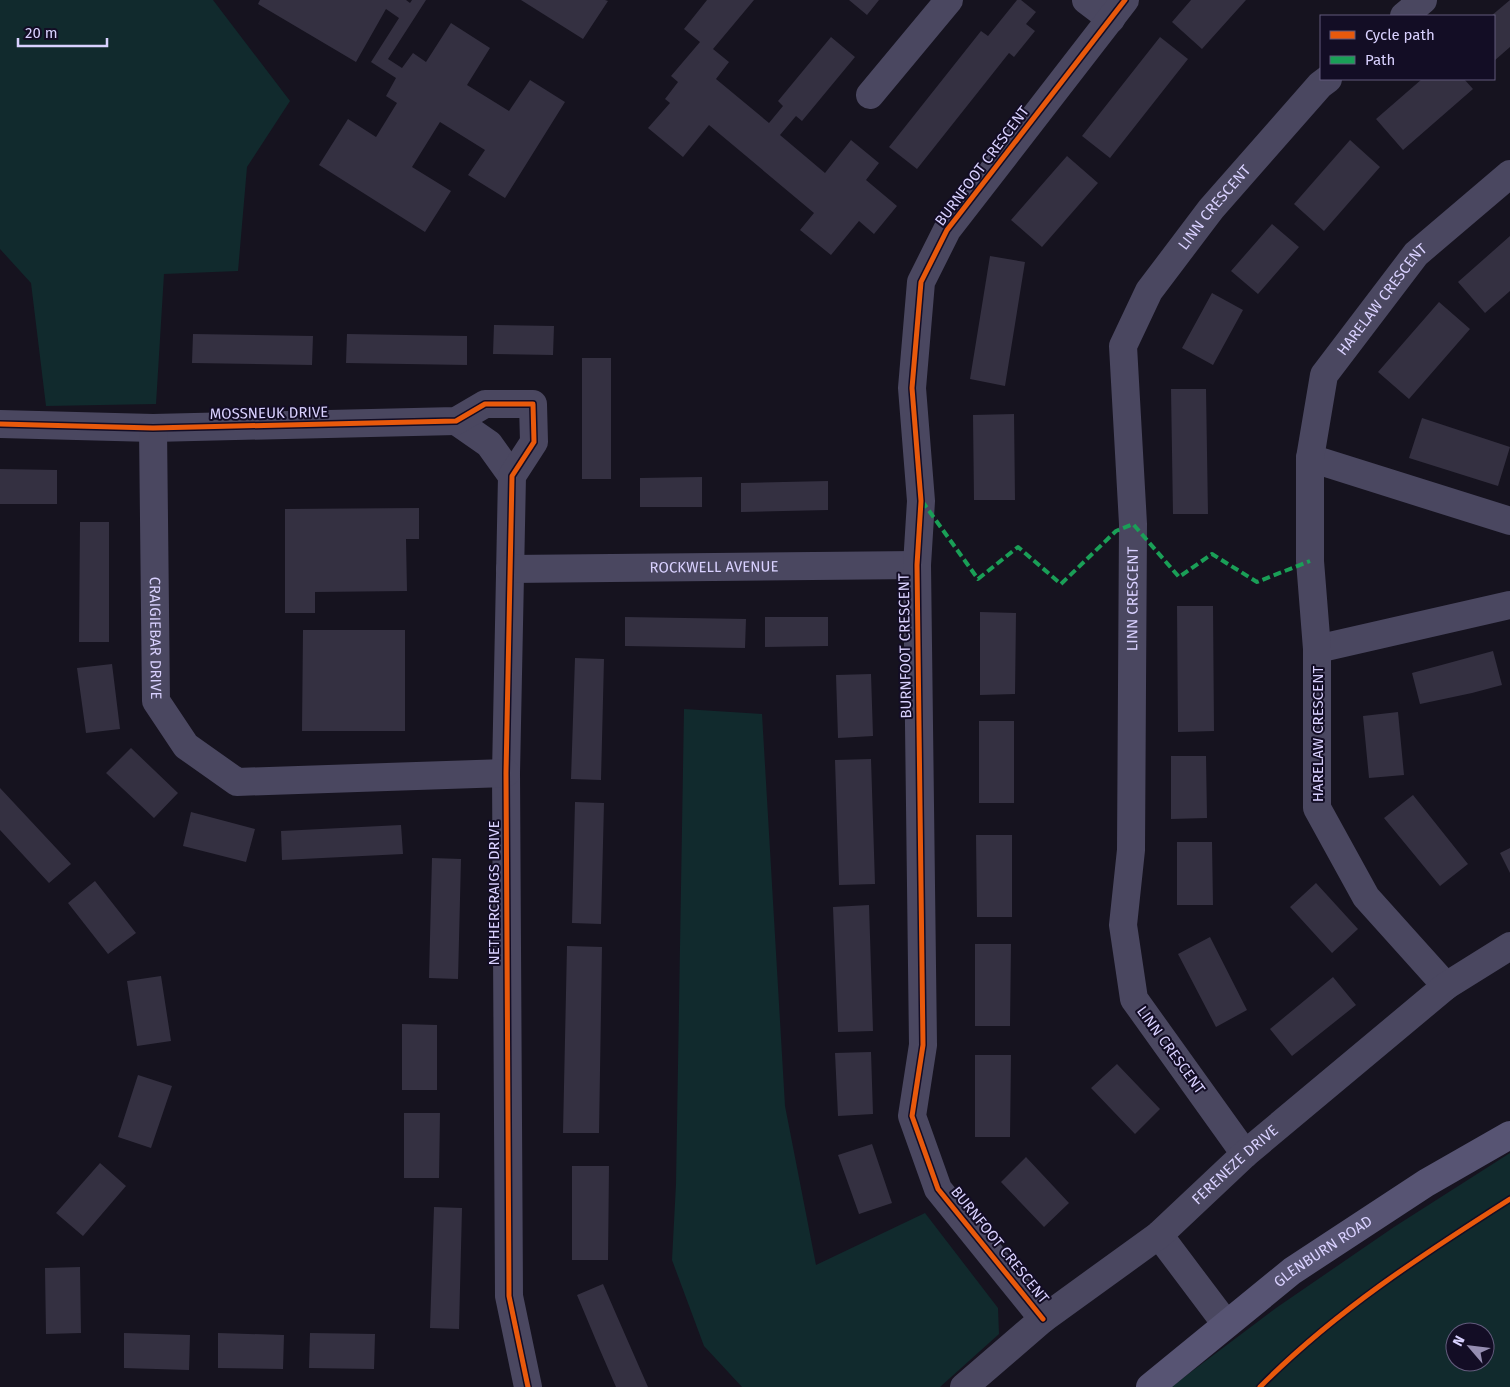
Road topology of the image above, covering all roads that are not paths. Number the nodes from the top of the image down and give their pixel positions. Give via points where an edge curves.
1 (949, 0) edge
2 (1086, 0) edge
3 (1423, 0) edge
4 (1118, 10) edge
5 (1405, 15) edge
6 (1327, 80) edge
7 (870, 95) dead end
8 (1510, 174) edge
9 (456, 421) junction
10 (0, 424) edge
11 (153, 428) junction
12 (1310, 458) junction
13 (512, 476) junction
14 (1510, 522) edge
15 (916, 565) junction
16 (510, 569) junction
17 (1510, 605) edge
18 (1317, 649) junction
19 (506, 773) junction
20 (1510, 946) edge
21 (1446, 986) junction
22 (1510, 1135) edge
23 (1245, 1154) junction
24 (1158, 1235) junction
25 (1043, 1319) junction
26 (1226, 1324) junction
27 (528, 1387) edge
28 (964, 1387) edge
29 (1150, 1387) edge

1 - 7 street
2 - 4 street
3 - 5 street
4 - 15 street, BURNFOOT CRESCENT via 947,230 921,282 912,388 921,501
6 - 23 street, LINN CRESCENT via 1200,224 1149,291 1123,346 1133,524 1130,850 1124,934 1134,999
8 - 12 street, HARELAW CRESCENT via 1416,254 1324,375
9 - 11 street, MOSSNEUK DRIVE
9 - 13 street via 489,444
9 - 13 street, MOSSNEUK DRIVE via 485,404 533,404 534,442
10 - 11 street, MOSSNEUK DRIVE
11 - 19 street, CRAIGIEBAR DRIVE via 156,701 186,746 237,782
12 - 14 street
12 - 18 street, HARELAW CRESCENT via 1310,561
13 - 16 street, NETHERCRAIGS DRIVE
15 - 16 street, ROCKWELL AVENUE
15 - 25 street, BURNFOOT CRESCENT via 922,1045 912,1116 938,1189
16 - 19 street, NETHERCRAIGS DRIVE
17 - 18 street, HARELAW CRESCENT
18 - 21 street, HARELAW CRESCENT via 1317,808 1366,897
19 - 27 street, NETHERCRAIGS DRIVE via 509,1296
20 - 21 street, FERENEZE DRIVE
21 - 23 street, FERENEZE DRIVE
22 - 26 street, GLENBURN ROAD via 1426,1183 1292,1271
23 - 24 street, FERENEZE DRIVE
24 - 25 street, FERENEZE DRIVE
24 - 26 street
25 - 28 street, FERENEZE DRIVE
26 - 29 street, GLENBURN ROAD

